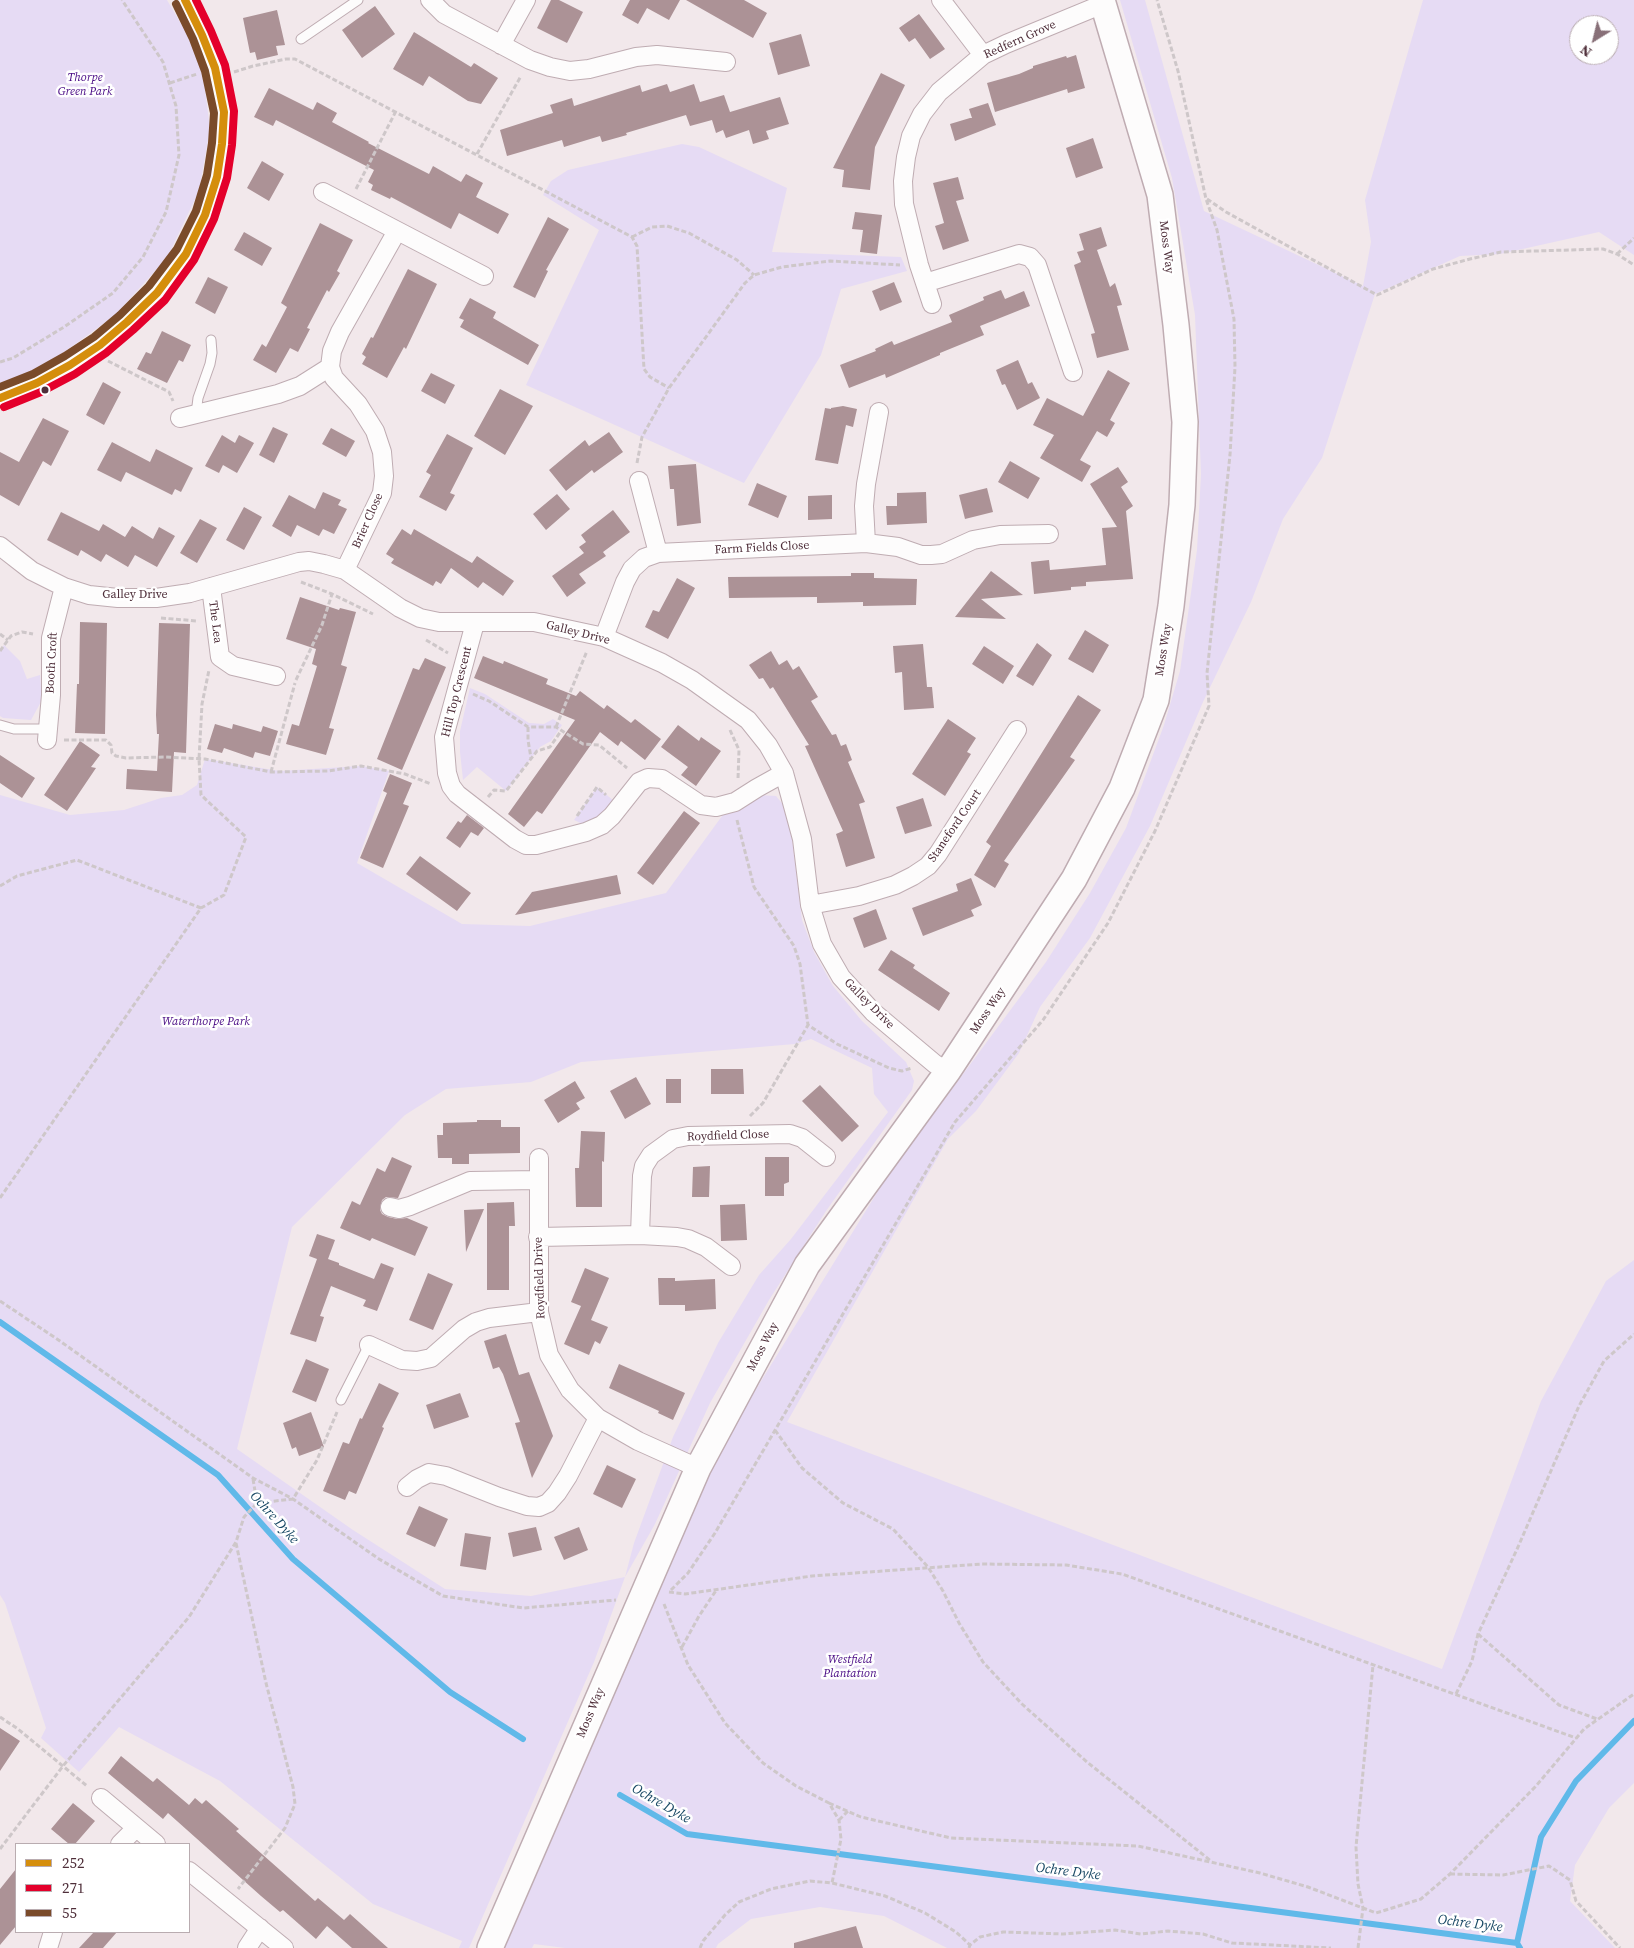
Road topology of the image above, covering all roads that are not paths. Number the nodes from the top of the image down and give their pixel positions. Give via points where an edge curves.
1 (185, 0) edge
2 (358, 0) edge
3 (430, 0) edge
4 (526, 0) edge
5 (941, 0) edge
6 (1102, 2) edge
7 (301, 39) dead end
8 (501, 45) junction
9 (983, 56) junction
10 (726, 62) dead end
11 (323, 192) dead end
12 (397, 231) junction
13 (484, 276) dead end
14 (925, 283) junction
15 (932, 304) dead end
16 (211, 340) dead end
17 (330, 367) junction
18 (1073, 372) dead end
19 (0, 398) edge
20 (879, 412) dead end
21 (199, 413) junction
22 (180, 418) road end
23 (639, 481) road end
24 (1049, 534) dead end
25 (866, 543) junction
26 (0, 546) edge
27 (658, 553) junction
28 (346, 570) junction
29 (64, 587) junction
30 (211, 587) junction
31 (475, 623) junction
32 (599, 636) junction
33 (276, 676) dead end
34 (0, 725) edge
35 (1017, 730) dead end
36 (48, 734) joint
37 (784, 773) junction
38 (810, 905) junction
39 (941, 1067) junction
40 (826, 1157) dead end
41 (539, 1158) dead end
42 (539, 1180) junction
43 (390, 1207) dead end
44 (640, 1235) junction
45 (538, 1238) junction
46 (732, 1266) dead end
47 (539, 1312) junction
48 (369, 1345) joint
49 (341, 1400) road end
50 (598, 1418) junction
51 (698, 1468) junction
52 (408, 1488) dead end
53 (101, 1798) road end
54 (136, 1828) junction
55 (121, 1843) edge
56 (155, 1843) edge
57 (190, 1872) edge
58 (260, 1928) junction
59 (53, 1933) edge
60 (48, 1948) edge
61 (247, 1948) edge
62 (284, 1948) edge
63 (490, 1948) edge

1 - 19 street via 216,73 224,112 217,177 205,215 186,254 157,293 127,322 89,352 37,383
2 - 7 lane
3 - 8 street via 444,14
4 - 8 street
5 - 9 street
6 - 9 street, Redfern Grove
6 - 39 street, Moss Way via 1160,195 1176,326 1185,422 1182,505 1171,606 1156,700 1122,788 1074,879
8 - 10 street via 530,60 570,71 657,55
9 - 14 street, Redfern Grove via 939,92 922,114 906,157 904,204
11 - 12 street
12 - 13 street
12 - 17 street via 340,332
14 - 15 street, Redfern Grove
14 - 18 street via 1018,254 1030,257 1037,265
16 - 21 lane via 210,364 198,398
17 - 21 street via 300,386 278,394
17 - 28 street, Brier Close via 334,378 358,404 375,432 382,452 384,476 382,493
20 - 25 street via 866,484
21 - 22 street
23 - 27 street
24 - 25 street, Farm Fields Close via 1000,535 973,540 942,554 931,555
25 - 27 street, Farm Fields Close
26 - 29 street, Galley Drive via 32,570
27 - 32 street, Farm Fields Close via 644,558 632,569
28 - 30 street, Galley Drive via 309,561 300,562
28 - 31 street, Galley Drive via 420,618
29 - 30 street, Galley Drive via 89,595 146,598
29 - 36 street, Booth Croft via 51,638
30 - 33 street, The Lea via 220,658 233,666
31 - 32 street, Galley Drive via 534,622
31 - 37 street, Hill Top Crescent via 444,737 447,773 457,794 526,845 560,839 602,825 639,782 648,778 662,779 701,805 716,807 735,802
32 - 37 street, Galley Drive via 662,663 721,700 748,720 768,744
34 - 36 lane
35 - 38 street, Staneford Court via 928,866 895,885
37 - 38 street, Galley Drive via 802,840
38 - 39 street, Galley Drive via 822,944 842,977 874,1012
39 - 51 street, Moss Way via 807,1266
40 - 44 street, Roydfield Close via 802,1138 790,1134 673,1139 651,1155 644,1166
41 - 42 street, Roydfield Drive
42 - 43 street via 470,1181 410,1206
42 - 45 street, Roydfield Drive
44 - 45 street
44 - 46 street via 688,1239 706,1247
45 - 47 street, Roydfield Drive
47 - 48 street via 476,1322 431,1358 417,1361 402,1360
47 - 50 street, Roydfield Drive via 549,1355 570,1390
48 - 49 lane
50 - 51 street, Roydfield Drive via 638,1441
50 - 52 street via 557,1493 539,1507 527,1506 446,1476 429,1473
51 - 63 street, Moss Way
53 - 54 street
54 - 55 street
54 - 56 street
57 - 58 street
58 - 61 street
58 - 62 street
59 - 60 street

